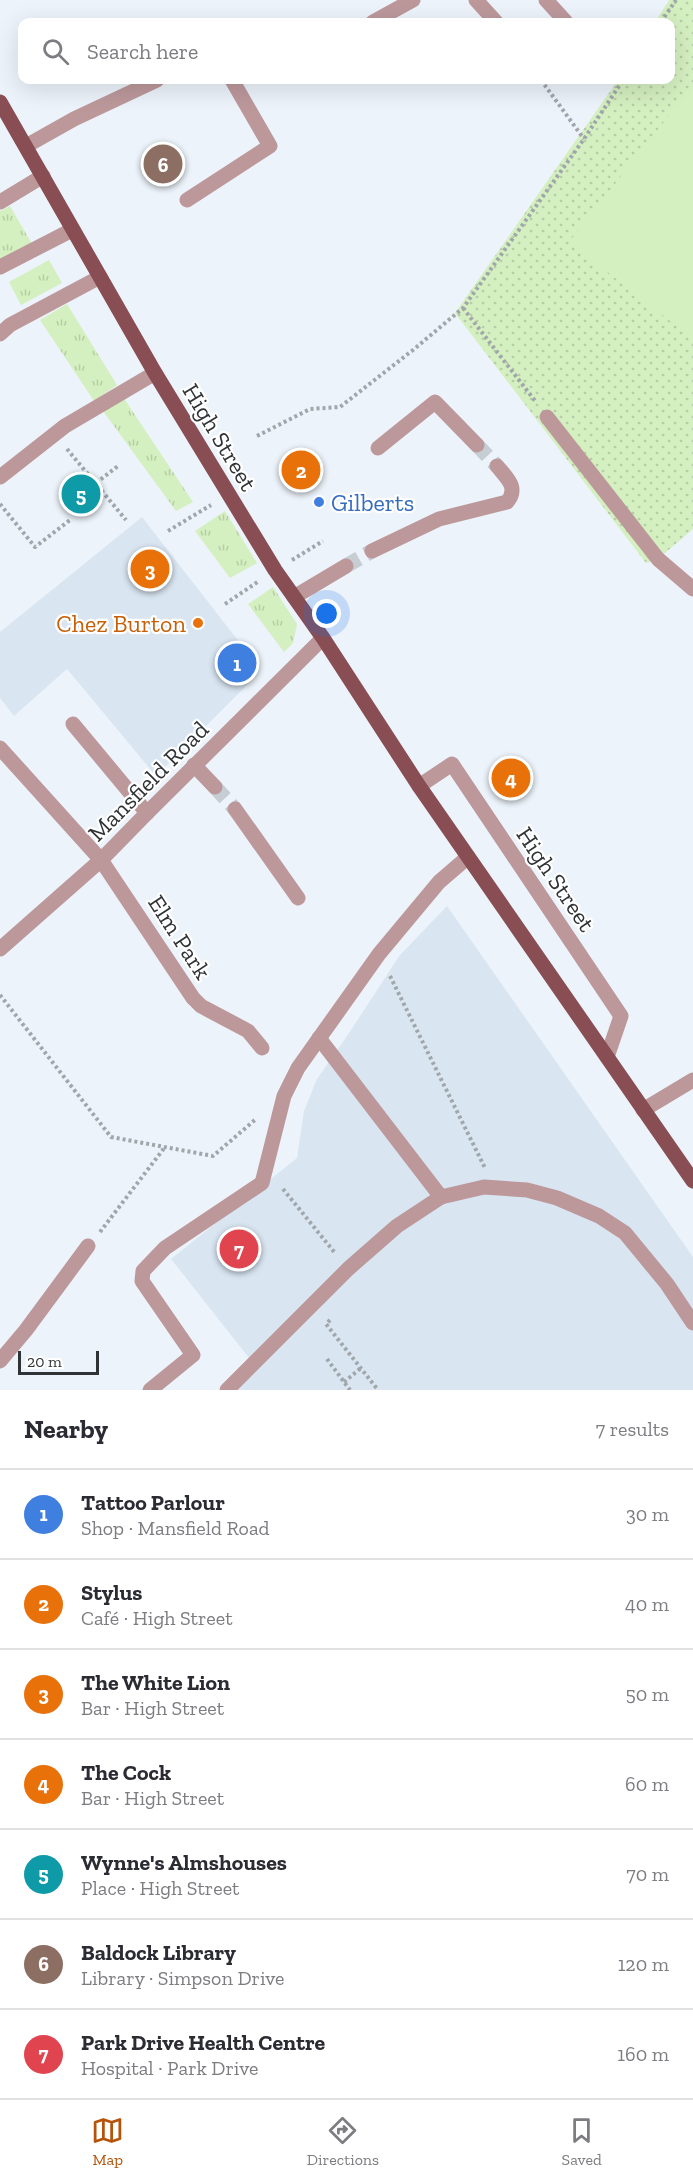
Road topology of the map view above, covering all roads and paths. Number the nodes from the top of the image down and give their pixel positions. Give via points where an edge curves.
1 (413, 0) edge
2 (476, 0) edge
3 (546, 0) edge
4 (676, 0) edge
5 (380, 18) edge
6 (492, 18) edge
7 (558, 18) edge
8 (664, 18) edge
9 (148, 84) edge
10 (234, 84) edge
11 (544, 84) edge
12 (620, 84) edge
13 (0, 102) edge
14 (584, 139) junction
15 (27, 146) junction
16 (43, 176) junction
17 (187, 200) dead end
18 (0, 202) edge
19 (72, 230) junction
20 (0, 267) edge
21 (100, 277) junction
22 (463, 308) junction
23 (0, 334) edge
24 (155, 373) junction
25 (547, 417) joint
26 (257, 436) dead end
27 (477, 445) tunnel mouth
28 (65, 446) dead end
29 (378, 448) dead end
30 (118, 466) dead end
31 (497, 466) tunnel mouth
32 (0, 477) edge
33 (96, 483) junction
34 (228, 494) junction
35 (0, 504) edge
36 (70, 520) dead end
37 (126, 520) dead end
38 (168, 531) dead end
39 (323, 541) dead end
40 (372, 551) tunnel mouth
41 (289, 562) dead end
42 (346, 566) tunnel mouth
43 (263, 578) dead end
44 (693, 589) edge
45 (294, 597) junction
46 (225, 604) dead end
47 (323, 638) junction
48 (73, 724) dead end
49 (0, 748) edge
50 (194, 765) junction
51 (419, 786) junction
52 (215, 787) tunnel mouth
53 (235, 808) tunnel mouth
54 (147, 813) junction
55 (468, 857) junction
56 (101, 860) junction
57 (298, 898) dead end
58 (2, 942) edge
59 (0, 994) edge
60 (319, 1038) junction
61 (262, 1048) dead end
62 (607, 1057) junction
63 (693, 1080) edge
64 (643, 1110) junction
65 (258, 1118) dead end
66 (165, 1147) junction
67 (693, 1181) edge
68 (441, 1197) junction
69 (88, 1246) joint
70 (333, 1316) dead end
71 (693, 1323) edge
72 (327, 1359) dead end
73 (0, 1362) edge
74 (361, 1368) junction
75 (344, 1382) junction
76 (150, 1390) edge
77 (227, 1390) edge
78 (350, 1390) edge
79 (378, 1390) edge

1 - 5 street
2 - 6 street
3 - 7 street
4 - 8 path
9 - 15 street
10 - 17 street via 270,146
11 - 14 path
12 - 14 path
13 - 15 main road, High Street
14 - 22 path
15 - 16 main road, High Street
16 - 18 street
16 - 19 main road, High Street
19 - 20 street
19 - 21 main road, High Street
21 - 23 street
21 - 24 main road, High Street
22 - 25 path
22 - 26 path via 340,407 310,409
24 - 32 street via 65,426
24 - 34 main road, High Street
25 - 44 street via 658,558
27 - 29 street via 435,402
28 - 33 path
30 - 33 path
31 - 40 street via 512,484 512,496 507,502 439,519
33 - 37 path
34 - 38 path
34 - 45 main road, High Street
35 - 36 path via 35,547
39 - 41 path
42 - 45 street
43 - 46 path
45 - 47 main road, High Street
47 - 50 street, Mansfield Road
47 - 51 main road, High Street
48 - 54 street
49 - 56 street, Elm Park
50 - 52 street
50 - 54 street, Mansfield Road
51 - 55 main road, High Street
51 - 62 street, High Street via 452,764 621,1016
53 - 57 street
54 - 56 street, Mansfield Road
55 - 60 street via 439,882 379,954
55 - 62 main road, High Street
56 - 58 street, Mansfield Road
56 - 61 street, Elm Park via 193,998 248,1031
59 - 66 path via 111,1137
60 - 68 street
60 - 76 street via 285,1095 262,1183 165,1248 143,1271 142,1281 193,1355
62 - 64 main road, High Street
63 - 64 street
64 - 67 main road, High Street
65 - 66 path via 213,1156
66 - 69 path
68 - 71 street via 484,1187 527,1190 599,1216 625,1233
68 - 77 street via 397,1226 348,1269
69 - 73 street
70 - 74 path via 326,1324
72 - 75 path
74 - 75 path
74 - 79 path
75 - 78 path

